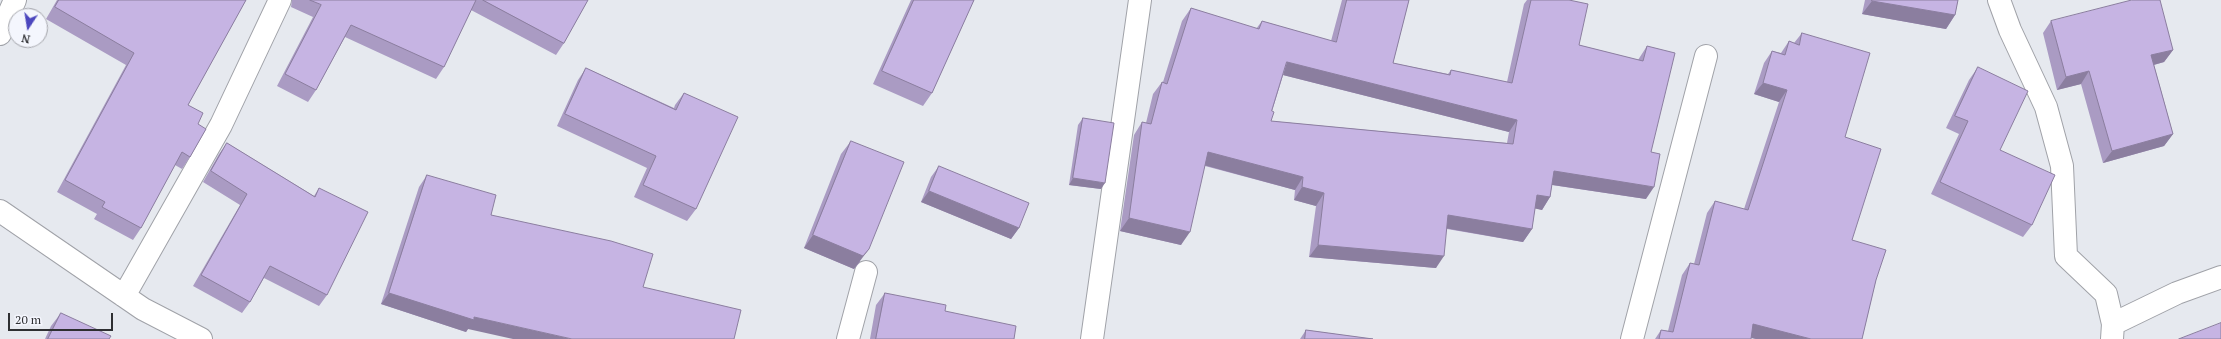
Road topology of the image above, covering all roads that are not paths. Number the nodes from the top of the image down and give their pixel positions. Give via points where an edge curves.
1 (15, 0) edge
2 (280, 0) edge
3 (1140, 0) edge
4 (1999, 0) edge
5 (0, 34) edge
6 (1706, 56) dead end
7 (0, 211) edge
8 (866, 272) dead end
9 (2221, 277) edge
10 (124, 296) junction
11 (2112, 331) edge
12 (201, 339) edge
13 (848, 339) edge
14 (1092, 339) edge
15 (1632, 339) edge

1 - 5 street
2 - 10 street via 222,125
3 - 14 street
4 - 11 street via 2046,107 2060,159 2066,256 2106,294
6 - 15 street
7 - 10 street
8 - 13 street
9 - 11 street via 2177,293
10 - 12 street via 143,309

